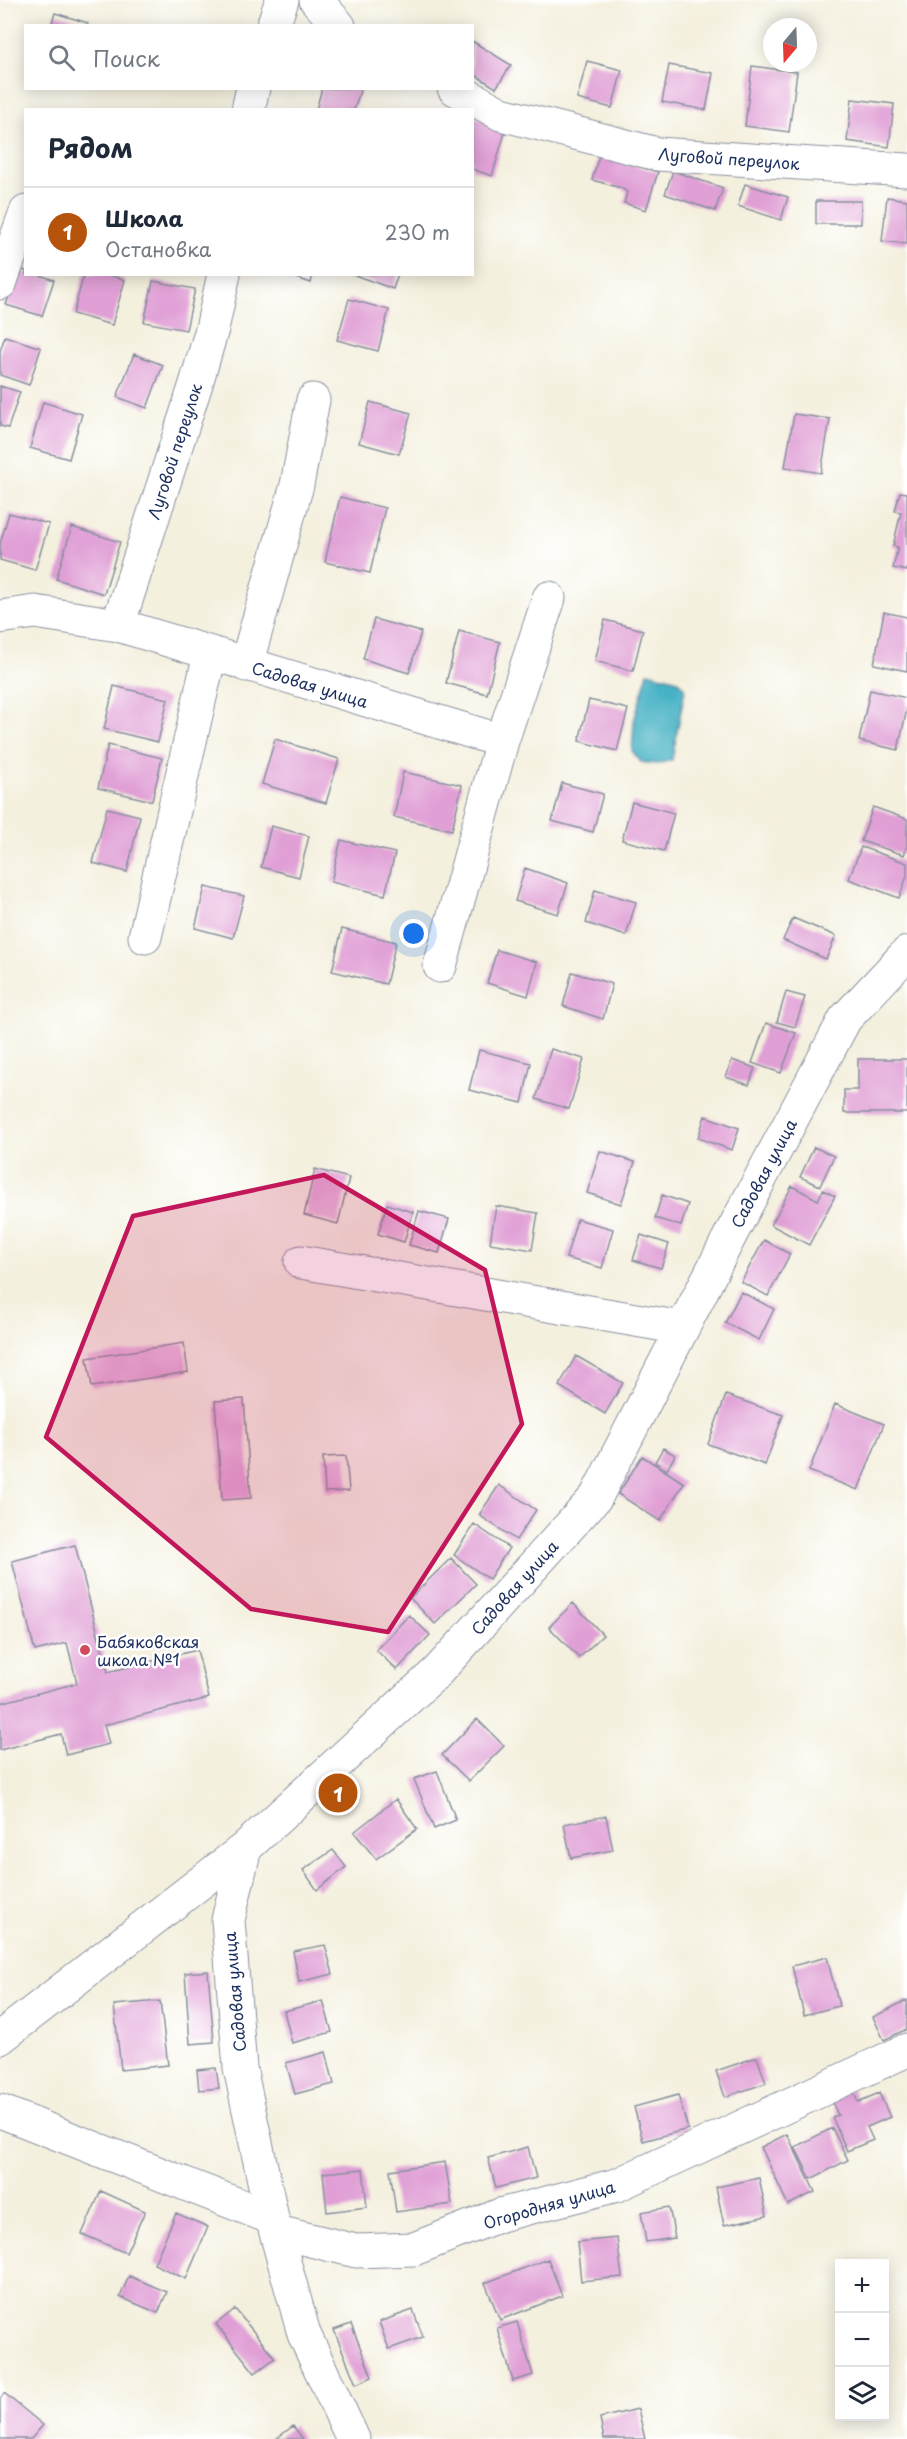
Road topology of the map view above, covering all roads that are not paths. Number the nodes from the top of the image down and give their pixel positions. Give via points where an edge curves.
1 (282, 0) edge
2 (316, 0) edge
3 (274, 24) edge
4 (337, 24) edge
5 (253, 90) edge
6 (458, 90) edge
7 (248, 108) edge
8 (907, 170) edge
9 (24, 217) edge
10 (224, 276) edge
11 (0, 283) edge
12 (313, 400) dead end
13 (549, 598) dead end
14 (0, 617) edge
15 (118, 625) junction
16 (210, 654) junction
17 (246, 665) junction
18 (502, 741) junction
19 (145, 937) dead end
20 (907, 953) edge
21 (440, 966) dead end
22 (301, 1262) dead end
23 (682, 1328) junction
24 (245, 1848) junction
25 (0, 2038) edge
26 (907, 2050) edge
27 (0, 2111) edge
28 (274, 2225) junction
29 (353, 2439) edge

1 - 3 street
2 - 4 street
5 - 7 street
6 - 8 street, Луговой переулок via 501,114 657,154
9 - 11 street
10 - 15 street, Луговой переулок via 196,384
12 - 17 street via 297,485
13 - 18 street
14 - 15 street, Садовая улица via 35,612
15 - 16 street, Садовая улица
16 - 17 street, Садовая улица
16 - 19 street
17 - 18 street, Садовая улица
18 - 21 street
20 - 23 street, Садовая улица via 845,1019
22 - 23 street
23 - 24 street, Садовая улица via 596,1497 437,1672
24 - 25 street
24 - 28 street, Садовая улица via 228,1920 240,2068
26 - 28 street, Огородняя улица via 617,2185 500,2215 414,2249 356,2251
27 - 28 street, Огородняя улица
28 - 29 street via 304,2334

